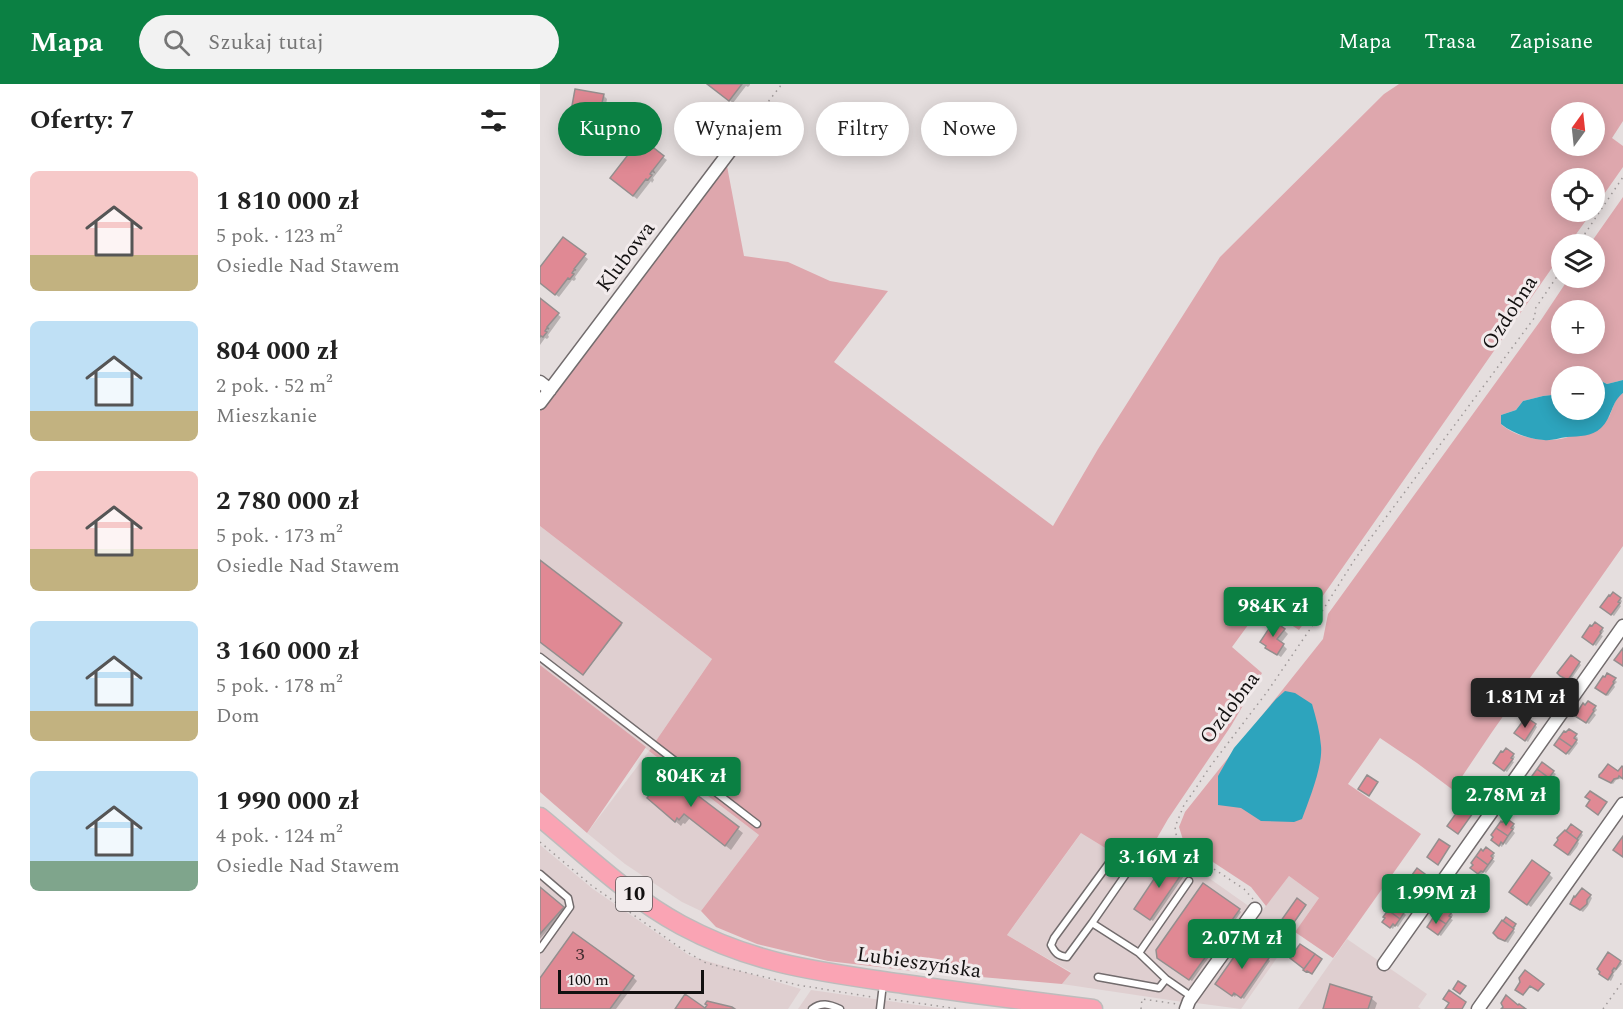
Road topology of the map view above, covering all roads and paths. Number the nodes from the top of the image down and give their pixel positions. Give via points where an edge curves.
1 (782, 84) edge
2 (768, 102) edge
3 (726, 156) edge
4 (1623, 177) edge
5 (1585, 234) edge
6 (1551, 286) edge
7 (545, 386) edge
8 (540, 403) edge
9 (1623, 626) edge
10 (540, 657) edge
11 (1623, 804) edge
12 (540, 817) edge
13 (757, 824) dead end
14 (540, 874) edge
15 (1189, 880) dead end
16 (1255, 909) joint
17 (1092, 923) junction
18 (540, 949) edge
19 (1139, 953) junction
20 (1384, 964) dead end
21 (1098, 977) dead end
22 (1166, 979) junction
23 (884, 981) junction
24 (1623, 981) edge
25 (1188, 1004) edge
26 (812, 1009) edge
27 (840, 1009) edge
28 (880, 1009) edge
29 (1093, 1009) edge
30 (1141, 1009) edge
31 (1478, 1009) edge
32 (1603, 1009) edge

1 - 2 path
3 - 7 street, Klubowa
4 - 5 path
6 - 16 path, Ozdobna via 1535,309 1535,317 1355,559 1178,818 1175,831 1184,849 1244,889 1253,899
7 - 8 street, Klubowa
9 - 20 street
10 - 13 lane
11 - 31 street
12 - 23 main road, Lubieszyńska / 10 via 629,890 692,931 776,963
14 - 18 lane via 568,898 570,907
15 - 19 lane
16 - 25 street
17 - 17 lane via 1067,957 1054,951 1054,938 1114,860 1126,868 1126,874
17 - 19 lane
19 - 22 lane
21 - 22 lane via 1159,988
22 - 25 lane
23 - 28 lane
23 - 29 main road, Lubieszyńska / 10 via 978,998
24 - 32 path
25 - 30 path via 1142,999
26 - 27 lane via 827,1004

